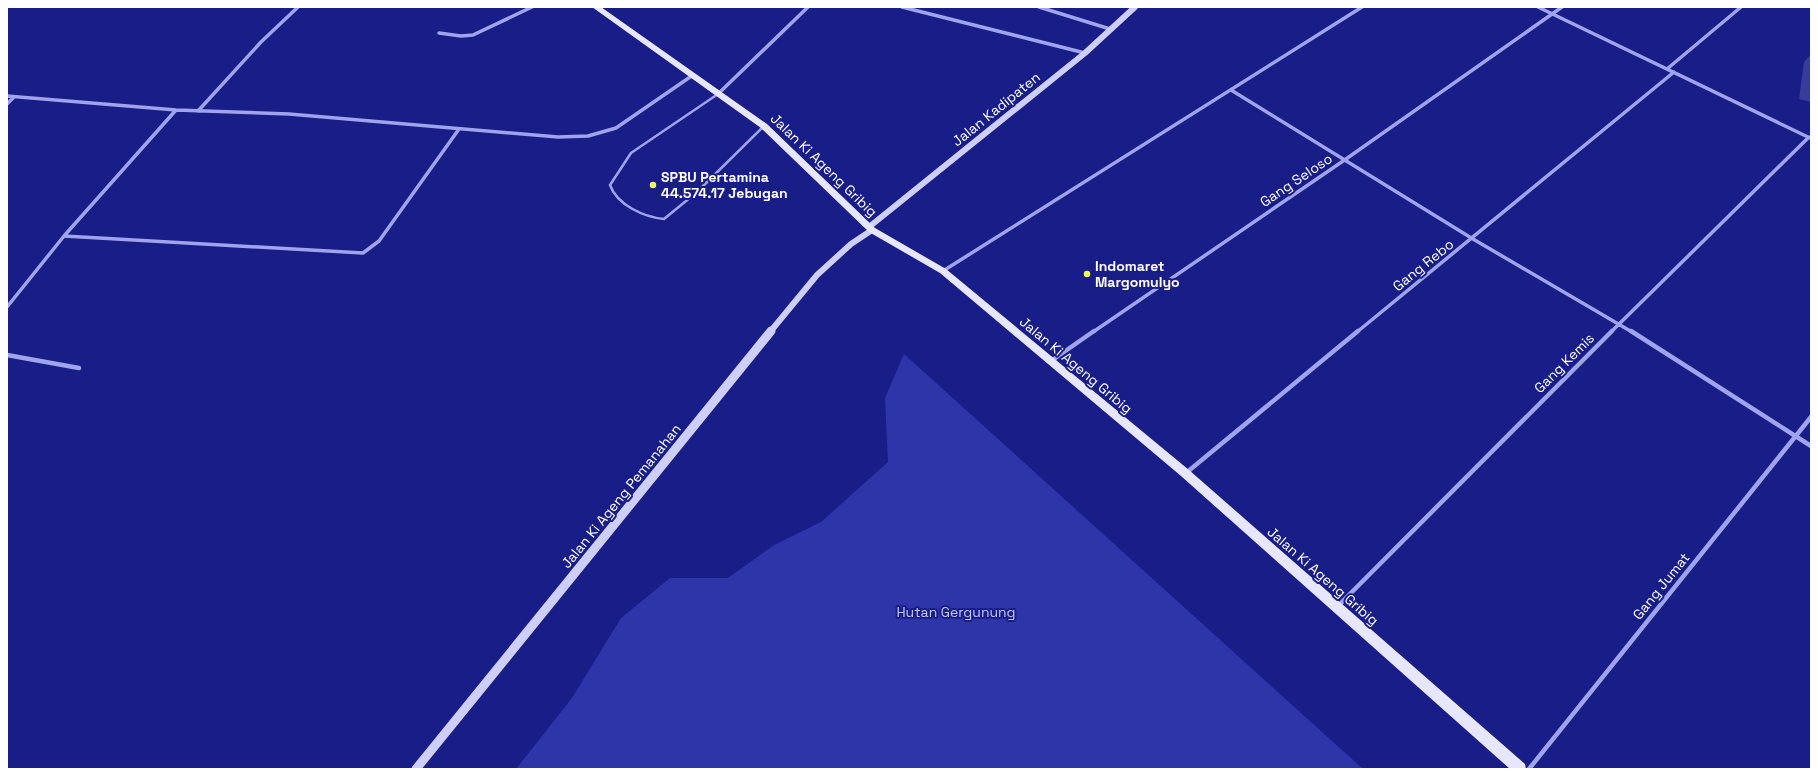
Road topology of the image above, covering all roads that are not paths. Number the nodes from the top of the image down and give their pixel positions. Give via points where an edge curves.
1 (298, 7) edge
2 (532, 7) edge
3 (596, 7) edge
4 (808, 7) edge
5 (902, 7) edge
6 (1039, 7) edge
7 (1135, 7) edge
8 (1362, 7) edge
9 (1538, 7) edge
10 (1562, 7) edge
11 (1742, 7) edge
12 (1552, 14) junction
13 (1110, 29) junction
14 (439, 33) dead end
15 (1085, 53) junction
16 (1667, 69) junction
17 (1674, 72) junction
18 (693, 75) junction
19 (1231, 90) junction
20 (719, 93) junction
21 (7, 96) edge
22 (14, 97) junction
23 (7, 104) edge
24 (176, 110) junction
25 (198, 111) junction
26 (764, 126) junction
27 (459, 129) junction
28 (1810, 138) edge
29 (1346, 159) junction
30 (869, 227) junction
31 (64, 236) junction
32 (1473, 239) junction
33 (943, 271) junction
34 (7, 307) edge
35 (1619, 324) junction
36 (7, 355) edge
37 (1050, 361) junction
38 (79, 368) dead end
39 (1811, 417) edge
40 (1796, 436) junction
41 (1811, 446) edge
42 (1185, 473) junction
43 (1337, 607) junction
44 (416, 769) edge
45 (1520, 769) edge
46 (1529, 769) edge

1 - 25 street via 261,42
2 - 14 street via 473,35
3 - 18 main road, Jalan Ki Ageng Gribig
4 - 20 street
5 - 15 street
6 - 13 street
7 - 13 street, Jalan Kadipaten
8 - 19 street
9 - 12 street
10 - 12 street, Gang Seloso
11 - 16 street
12 - 16 street
12 - 29 street, Gang Seloso
13 - 15 street, Jalan Kadipaten
15 - 30 street, Jalan Kadipaten
16 - 17 street
17 - 28 street
17 - 32 street, Gang Rebo
18 - 20 main road, Jalan Ki Ageng Gribig
18 - 27 street via 616,128 603,133 558,137
19 - 29 street
19 - 33 street
20 - 26 main road, Jalan Ki Ageng Gribig
20 - 26 lane via 631,153 610,185 610,190 618,199 653,218 664,219 697,192
21 - 22 street
22 - 23 street
22 - 24 street
24 - 25 street
24 - 31 street
25 - 27 street via 289,114
26 - 30 main road, Jalan Ki Ageng Gribig
27 - 31 street via 379,241 363,253
28 - 35 street, Gang Kemis
29 - 32 street
29 - 37 street, Gang Seloso
30 - 33 main road, Jalan Ki Ageng Gribig
30 - 44 street, Jalan Ki Ageng Pemanahan via 817,275
31 - 34 street
32 - 35 street
32 - 42 street, Gang Rebo
33 - 37 main road, Jalan Ki Ageng Gribig
35 - 40 street
35 - 43 street, Gang Kemis
36 - 38 street
37 - 42 main road, Jalan Ki Ageng Gribig
39 - 40 street, Gang Jumat
40 - 41 street
40 - 46 street, Gang Jumat
42 - 43 main road, Jalan Ki Ageng Gribig
43 - 45 main road, Jalan Ki Ageng Gribig

